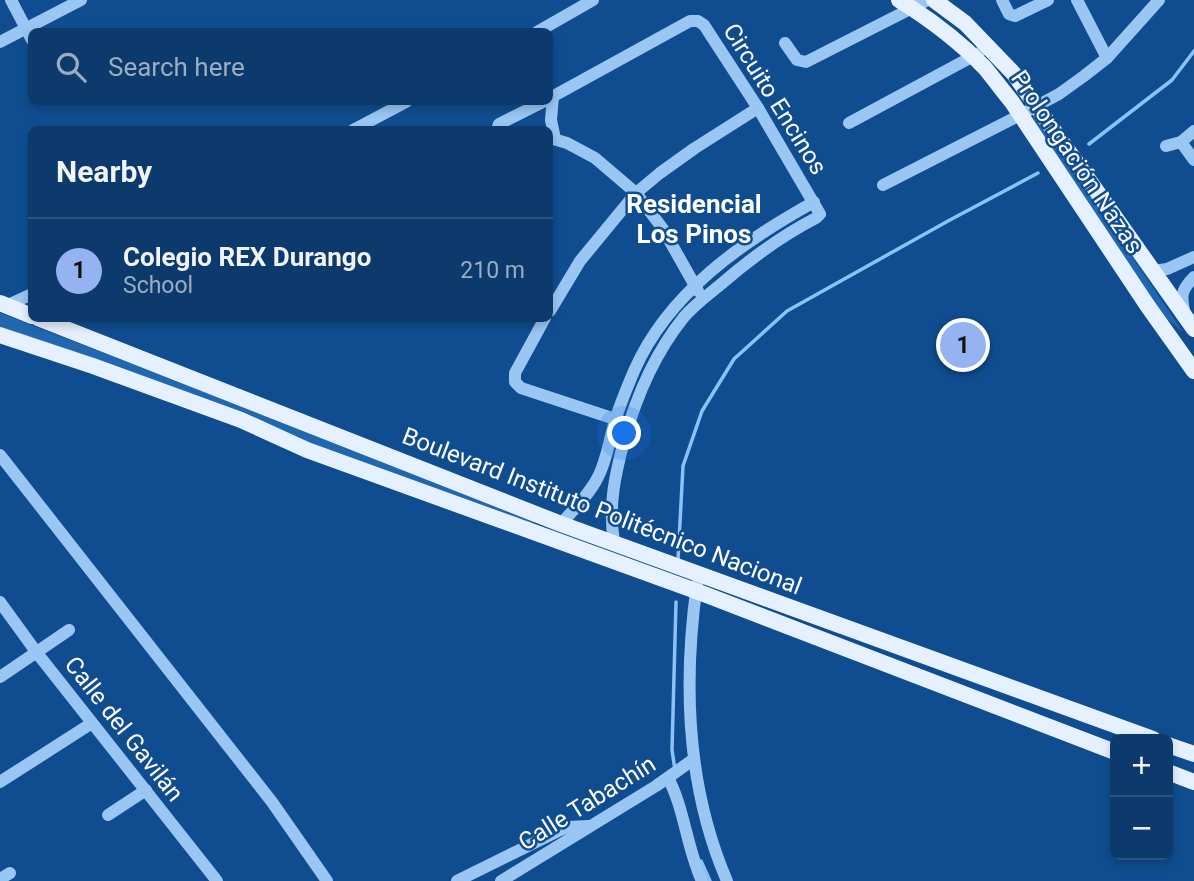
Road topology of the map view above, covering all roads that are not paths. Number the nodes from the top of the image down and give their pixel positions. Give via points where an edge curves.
1 (11, 0) edge
2 (81, 0) edge
3 (593, 0) edge
4 (931, 0) edge
5 (1002, 0) edge
6 (1048, 0) edge
7 (1077, 0) edge
8 (1157, 1) edge
9 (905, 4) edge
10 (37, 28) edge
11 (544, 28) edge
12 (28, 34) edge
13 (0, 42) edge
14 (785, 43) dead end
15 (990, 47) junction
16 (973, 56) junction
17 (1107, 58) junction
18 (553, 96) edge
19 (400, 105) edge
20 (536, 105) edge
21 (549, 105) edge
22 (1037, 106) junction
23 (758, 108) junction
24 (1020, 115) junction
25 (849, 122) dead end
26 (361, 126) edge
27 (498, 126) edge
28 (551, 126) edge
29 (1190, 137) edge
30 (553, 139) edge
31 (1166, 146) dead end
32 (1194, 160) edge
33 (883, 186) dead end
34 (636, 192) junction
35 (814, 202) junction
36 (1194, 257) edge
37 (1153, 271) junction
38 (1194, 277) edge
39 (695, 287) junction
40 (28, 296) edge
41 (703, 299) junction
42 (3, 305) edge
43 (553, 305) edge
44 (28, 314) edge
45 (48, 322) edge
46 (543, 322) edge
47 (1189, 322) edge
48 (0, 335) edge
49 (1194, 371) edge
50 (615, 419) junction
51 (629, 424) junction
52 (0, 456) edge
53 (611, 463) junction
54 (590, 490) junction
55 (612, 499) junction
56 (557, 531) junction
57 (614, 541) junction
58 (699, 573) junction
59 (696, 591) junction
60 (0, 602) edge
61 (69, 630) dead end
62 (37, 653) junction
63 (0, 677) edge
64 (92, 723) junction
65 (1139, 734) edge
66 (1173, 747) edge
67 (1110, 750) edge
68 (1194, 754) edge
69 (694, 760) junction
70 (673, 774) junction
71 (1173, 774) edge
72 (0, 782) edge
73 (1194, 782) edge
74 (146, 790) junction
75 (108, 815) dead end
76 (589, 826) junction
77 (217, 881) edge
78 (327, 881) edge
79 (457, 881) edge
80 (501, 881) edge
81 (702, 881) edge
82 (727, 881) edge

1 - 12 street
2 - 10 street
3 - 11 street
4 - 9 street
4 - 15 main road, Prolongación Nazas
5 - 6 street via 1009,14 1016,16
7 - 17 street
8 - 17 street
9 - 14 street via 806,62 797,60
9 - 16 main road, Prolongación Nazas
12 - 13 street
15 - 16 street
15 - 22 main road, Prolongación Nazas
16 - 24 main road, Prolongación Nazas
16 - 25 street
17 - 22 street
18 - 23 street, Circuito Encinos via 690,21 698,21
19 - 26 street
20 - 27 street
21 - 28 street
22 - 24 street
22 - 37 main road, Prolongación Nazas
23 - 34 street
23 - 35 street, Circuito Encinos
24 - 33 street
24 - 49 main road, Prolongación Nazas
29 - 31 street
29 - 32 street
30 - 34 street via 595,158
34 - 39 street
34 - 43 street via 580,261
35 - 39 street via 755,237
35 - 41 street via 819,216 751,259
36 - 37 street
37 - 47 main road, Prolongación Nazas
38 - 47 street via 1183,291
39 - 41 street
39 - 50 street via 661,324
40 - 42 street
41 - 51 street via 686,314 659,354
42 - 44 main road
45 - 56 main road, Boulevard Instituto Politécnico Nacional
46 - 50 street via 515,373 515,382 520,388
48 - 56 main road, Boulevard Instituto Politécnico Nacional via 241,420 307,450
50 - 51 street
50 - 53 street
51 - 53 street
52 - 78 street via 272,802
53 - 54 street
53 - 55 street
54 - 55 street
54 - 56 street
55 - 57 street
56 - 57 main road, Boulevard Instituto Politécnico Nacional
56 - 59 main road, Boulevard Instituto Politécnico Nacional
57 - 58 main road, Boulevard Instituto Politécnico Nacional
58 - 59 street
58 - 65 main road, Boulevard Instituto Politécnico Nacional
59 - 67 main road, Boulevard Instituto Politécnico Nacional
59 - 69 street via 691,657
60 - 62 street, Calle del Gavilán
61 - 62 street
62 - 63 street
62 - 64 street, Calle del Gavilán
64 - 72 street
64 - 74 street, Calle del Gavilán
66 - 68 main road
69 - 70 street, Calle Tabachín
69 - 82 street via 705,816
70 - 76 street, Calle Tabachín
70 - 81 street via 673,788
71 - 73 main road
74 - 75 street
74 - 77 street, Calle del Gavilán
76 - 79 street via 558,831
76 - 80 street, Calle Tabachín

